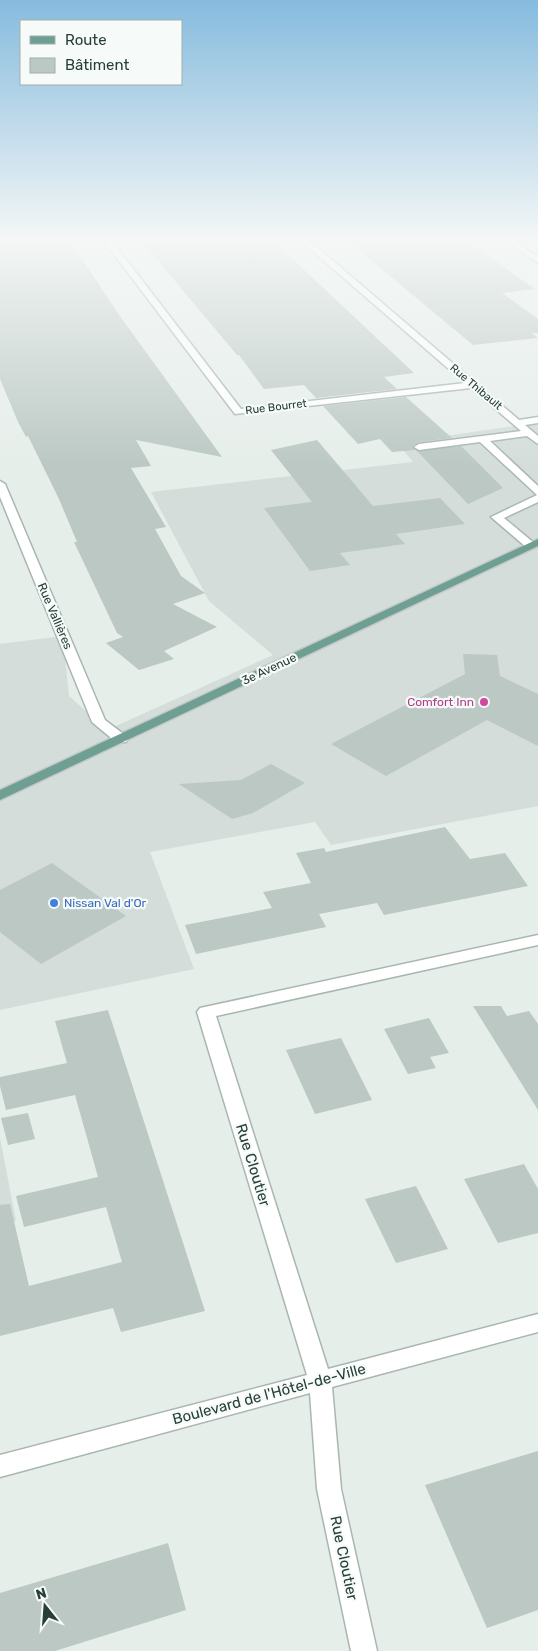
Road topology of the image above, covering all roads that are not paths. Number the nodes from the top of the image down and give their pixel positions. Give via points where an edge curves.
1 (163, 313) edge
2 (389, 313) edge
3 (474, 385) junction
4 (538, 420) edge
5 (518, 423) junction
6 (530, 433) junction
7 (482, 439) junction
8 (538, 441) edge
9 (419, 448) dead end
10 (0, 484) edge
11 (538, 492) edge
12 (538, 498) edge
13 (534, 543) edge
14 (121, 739) junction
15 (0, 796) edge
16 (538, 940) edge
17 (538, 1323) edge
18 (320, 1380) junction
19 (0, 1466) edge
20 (364, 1651) edge

1 - 3 street, Rue Bourret via 238,412
2 - 3 street, Rue Thibault
3 - 5 street, Rue Thibault
4 - 5 street
5 - 6 street, Rue Thibault
6 - 7 street
6 - 8 street, Rue Thibault
7 - 9 street
7 - 11 street
10 - 14 street, Rue Vallières via 99,722
12 - 13 street via 497,517
13 - 14 main road, 3e Avenue
14 - 15 main road, 3e Avenue
16 - 18 street, Rue Cloutier via 206,1012
17 - 18 street, Boulevard de l'Hôtel-de-Ville
18 - 19 street, Boulevard de l'Hôtel-de-Ville
18 - 20 street, Rue Cloutier via 329,1489

